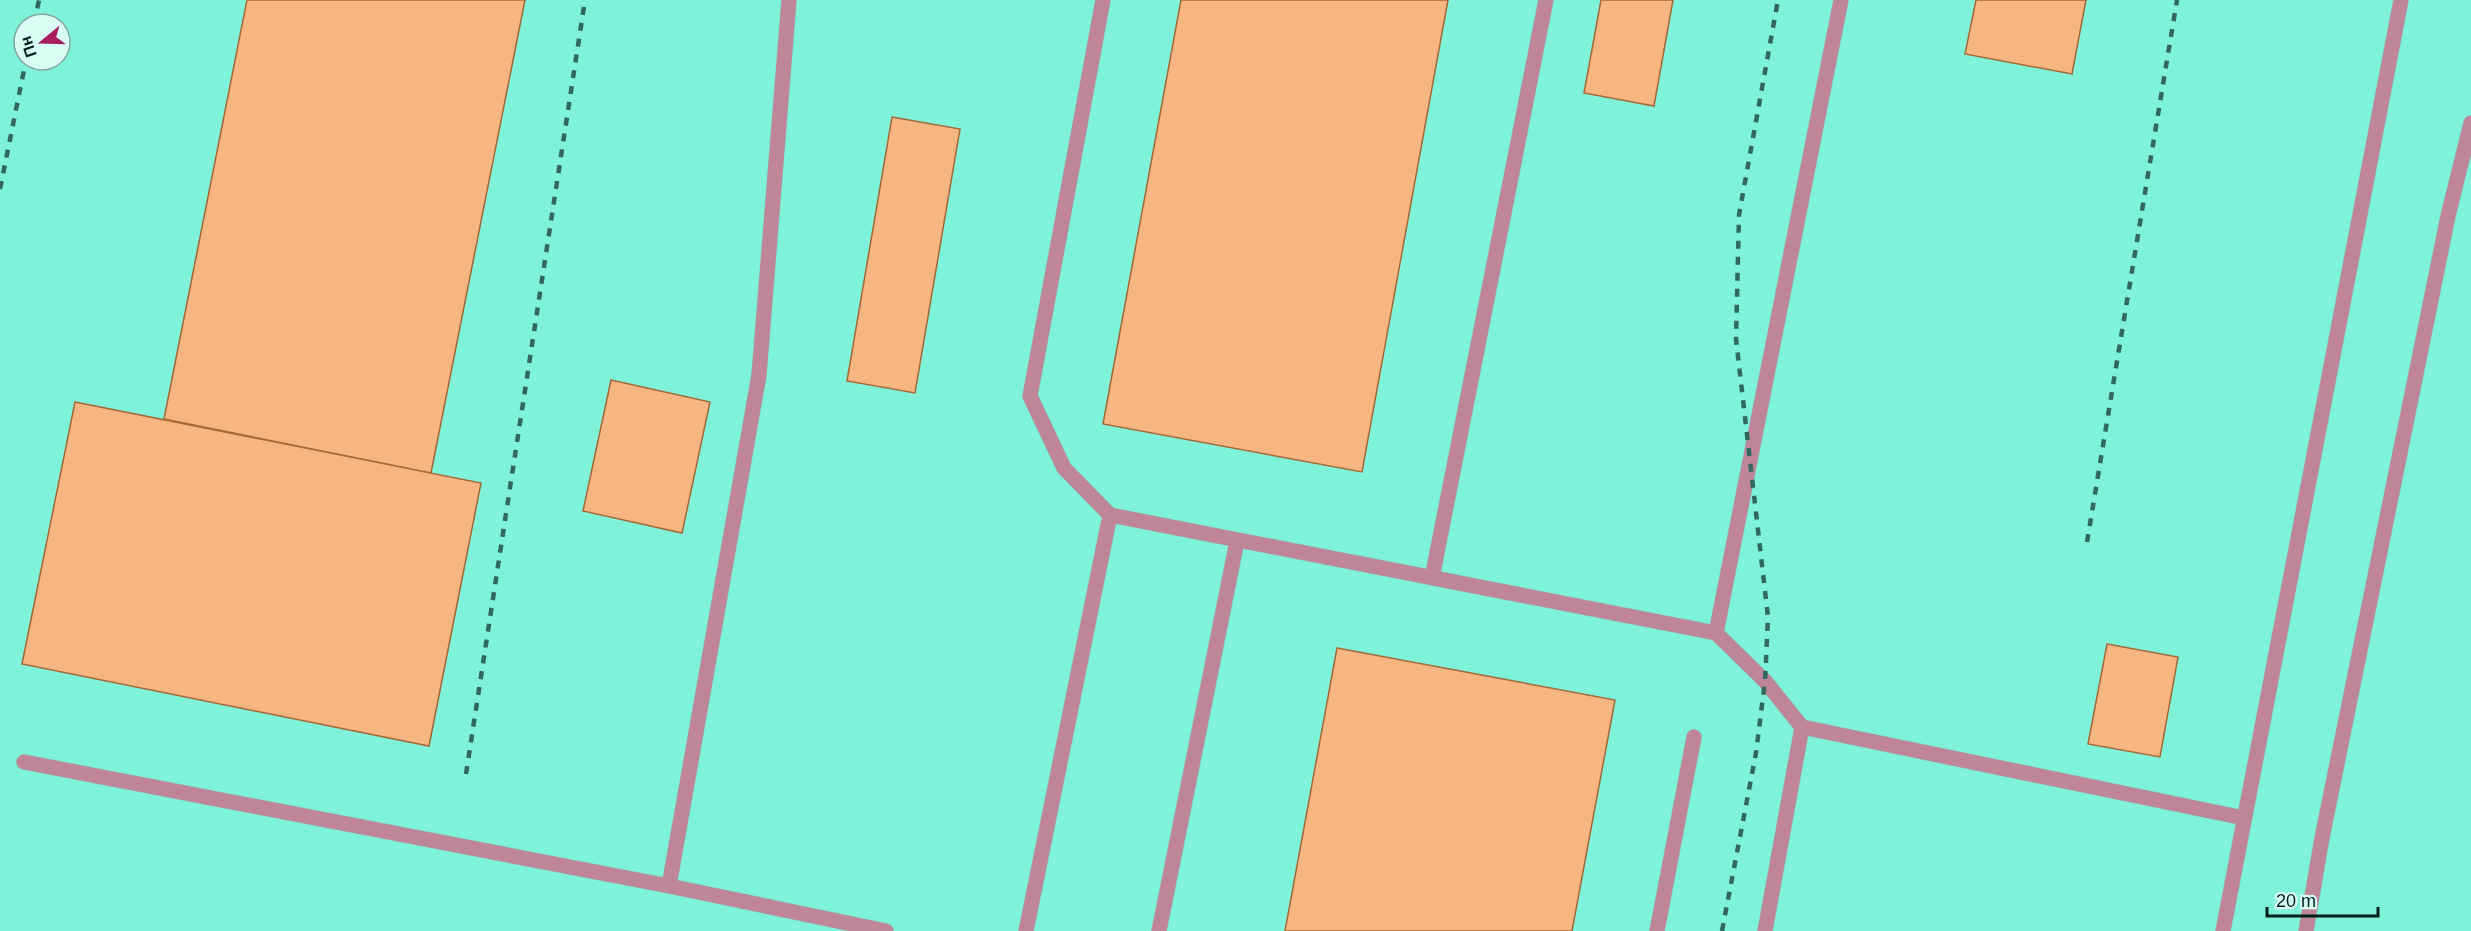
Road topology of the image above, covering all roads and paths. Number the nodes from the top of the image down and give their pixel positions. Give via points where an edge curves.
1 (789, 0) edge
2 (1103, 0) edge
3 (1546, 0) edge
4 (1841, 0) edge
5 (2401, 0) edge
6 (2471, 123) edge
7 (1110, 515) junction
8 (1237, 541) junction
9 (1432, 578) junction
10 (1716, 633) junction
11 (1802, 727) junction
12 (1694, 737) dead end
13 (24, 762) dead end
14 (2244, 819) junction
15 (669, 885) junction
16 (886, 931) edge
17 (1026, 931) edge
18 (1159, 931) edge
19 (1657, 931) edge
20 (1765, 931) edge
21 (2223, 931) edge
22 (2306, 931) edge

1 - 15 lane via 759,375
2 - 7 lane via 1030,396 1064,468
3 - 9 lane
4 - 10 lane
5 - 14 lane
6 - 22 lane via 2446,228
7 - 8 lane
7 - 17 lane
8 - 9 lane
8 - 18 lane
9 - 10 lane
10 - 11 lane via 1765,681
11 - 14 lane
11 - 20 lane
12 - 19 lane
13 - 15 lane
14 - 21 lane
15 - 16 lane

